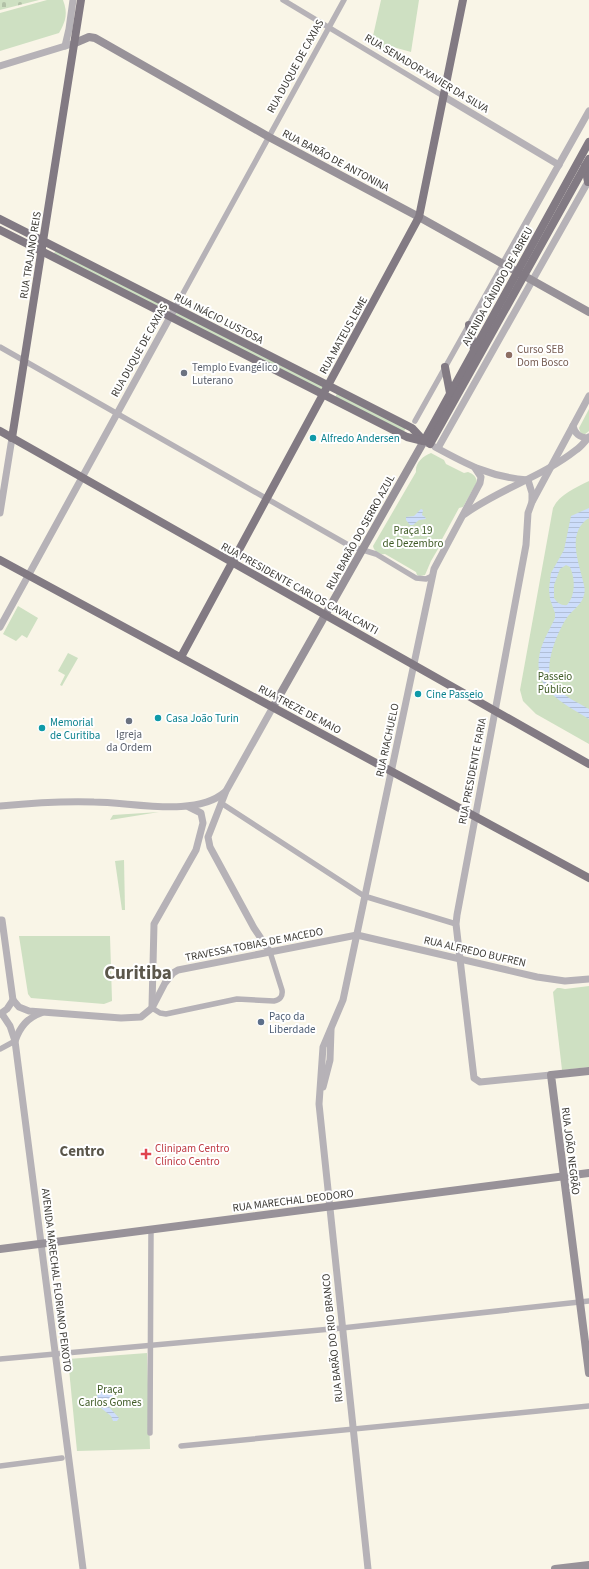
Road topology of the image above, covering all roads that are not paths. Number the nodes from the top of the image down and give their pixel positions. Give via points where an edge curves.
1 (73, 0) edge
2 (81, 0) edge
3 (283, 0) edge
4 (344, 0) edge
5 (463, 0) edge
6 (329, 28) junction
7 (75, 43) junction
8 (65, 46) junction
9 (0, 66) edge
10 (443, 96) junction
11 (589, 111) edge
12 (269, 137) junction
13 (589, 142) edge
14 (587, 162) edge
15 (559, 164) junction
16 (588, 181) edge
17 (419, 217) junction
18 (0, 219) edge
19 (0, 230) edge
20 (44, 241) junction
21 (42, 252) junction
22 (503, 264) junction
23 (520, 273) junction
24 (532, 281) junction
25 (175, 308) junction
26 (588, 312) edge
27 (170, 317) junction
28 (469, 325) junction
29 (244, 342) junction
30 (0, 347) edge
31 (474, 350) junction
32 (239, 352) junction
33 (24, 361) junction
34 (445, 367) junction
35 (328, 386) junction
36 (450, 393) junction
37 (324, 394) junction
38 (589, 396) edge
39 (368, 406) junction
40 (117, 414) junction
41 (363, 414) junction
42 (415, 420) dead end
43 (573, 426) junction
44 (0, 431) edge
45 (12, 438) junction
46 (588, 438) edge
47 (427, 443) junction
48 (438, 448) junction
49 (551, 467) junction
50 (475, 468) junction
51 (82, 477) junction
52 (528, 480) junction
53 (266, 500) junction
54 (532, 502) junction
55 (0, 513) edge
56 (463, 515) junction
57 (362, 551) junction
58 (0, 560) edge
59 (232, 562) junction
60 (28, 576) junction
61 (432, 576) junction
62 (326, 615) junction
63 (0, 627) edge
64 (180, 657) junction
65 (414, 665) junction
66 (273, 708) junction
67 (495, 710) junction
68 (589, 764) edge
69 (391, 771) junction
70 (226, 791) junction
71 (222, 803) junction
72 (0, 806) edge
73 (189, 806) junction
74 (475, 816) junction
75 (210, 847) junction
76 (196, 850) junction
77 (589, 878) edge
78 (364, 896) junction
79 (1, 920) edge
80 (456, 924) junction
81 (357, 935) junction
82 (270, 952) junction
83 (460, 959) junction
84 (589, 979) edge
85 (12, 1000) junction
86 (152, 1008) junction
87 (43, 1012) junction
88 (1, 1014) edge
89 (15, 1041) junction
90 (0, 1049) edge
91 (589, 1071) edge
92 (550, 1075) junction
93 (320, 1100) joint
94 (589, 1173) edge
95 (564, 1176) junction
96 (330, 1207) junction
97 (151, 1230) junction
98 (41, 1244) junction
99 (0, 1250) edge
100 (589, 1301) edge
101 (580, 1302) junction
102 (342, 1328) junction
103 (151, 1346) junction
104 (55, 1354) junction
105 (0, 1359) edge
106 (589, 1373) edge
107 (589, 1406) edge
108 (353, 1429) junction
109 (150, 1434) dead end
110 (181, 1446) dead end
111 (62, 1458) dead end
112 (0, 1466) edge
113 (589, 1565) edge
114 (83, 1569) edge
115 (368, 1569) edge
116 (555, 1569) edge

1 - 8 street
2 - 7 main road, RUA TRAJANO REIS
3 - 6 street, RUA SENADOR XAVIER DA SILVA
4 - 6 street, RUA DUQUE DE CAXIAS
5 - 10 main road, RUA MATEUS LEME
6 - 10 street, RUA SENADOR XAVIER DA SILVA
6 - 12 street, RUA DUQUE DE CAXIAS
7 - 8 street
7 - 12 main road, RUA BARÃO DE ANTONINA via 89,36 94,38
7 - 20 main road, RUA TRAJANO REIS
8 - 9 street
10 - 15 street, RUA SENADOR XAVIER DA SILVA
10 - 17 main road, RUA MATEUS LEME
11 - 15 street, AVENIDA CÂNDIDO DE ABREU
12 - 17 main road, RUA BARÃO DE ANTONINA
12 - 25 street, RUA DUQUE DE CAXIAS
13 - 23 main road, AVENIDA CÂNDIDO DE ABREU
14 - 16 main road
14 - 23 main road, AVENIDA CÂNDIDO DE ABREU
15 - 22 street, AVENIDA CÂNDIDO DE ABREU
16 - 24 street
17 - 22 main road, RUA BARÃO DE ANTONINA
17 - 35 main road, RUA MATEUS LEME
18 - 20 main road, RUA INÁCIO LUSTOSA
19 - 21 main road, RUA INÁCIO LUSTOSA
20 - 21 main road, RUA TRAJANO REIS
20 - 25 main road, RUA INÁCIO LUSTOSA
21 - 27 main road, RUA INÁCIO LUSTOSA
21 - 33 main road, RUA TRAJANO REIS
22 - 23 main road, RUA BARÃO DE ANTONINA
22 - 28 street
23 - 24 main road, RUA BARÃO DE ANTONINA
23 - 31 main road, AVENIDA CÂNDIDO DE ABREU
23 - 47 main road, AVENIDA CÂNDIDO DE ABREU
24 - 26 main road, RUA BARÃO DE ANTONINA
24 - 48 street
25 - 27 street, RUA DUQUE DE CAXIAS
25 - 29 main road, RUA INÁCIO LUSTOSA
27 - 32 main road, RUA INÁCIO LUSTOSA
27 - 40 street, RUA DUQUE DE CAXIAS
28 - 31 main road
28 - 34 street
29 - 32 main road
29 - 35 main road, RUA INÁCIO LUSTOSA
30 - 33 street
31 - 36 main road, AVENIDA CÂNDIDO DE ABREU
32 - 37 main road, RUA INÁCIO LUSTOSA
33 - 40 street
33 - 45 main road, RUA TRAJANO REIS
34 - 36 main road
34 - 42 street
35 - 37 main road, RUA MATEUS LEME
35 - 39 main road, RUA INÁCIO LUSTOSA
36 - 47 main road, AVENIDA CÂNDIDO DE ABREU
37 - 41 main road, RUA INÁCIO LUSTOSA
37 - 53 main road, RUA MATEUS LEME
38 - 43 street, RUA PRESIDENTE FARIA
39 - 41 main road
39 - 47 main road, RUA INÁCIO LUSTOSA via 412,428
40 - 51 street, RUA DUQUE DE CAXIAS
40 - 53 street
41 - 47 main road, RUA INÁCIO LUSTOSA via 408,437
43 - 46 street via 577,435
43 - 49 street, RUA PRESIDENTE FARIA
44 - 45 main road, RUA PRESIDENTE CARLOS CAVALCANTI
45 - 51 main road, RUA PRESIDENTE CARLOS CAVALCANTI
45 - 55 street, RUA TRAJANO REIS
46 - 49 street via 577,450
47 - 48 street, RUA INÁCIO LUSTOSA
47 - 57 main road, RUA BARÃO DO SERRO AZUL
48 - 50 street, RUA INÁCIO LUSTOSA
49 - 52 street
49 - 54 street, RUA PRESIDENTE FARIA
50 - 52 street, RUA INÁCIO LUSTOSA via 500,476
50 - 56 street, RUA RIACHUELO via 481,480
51 - 59 main road, RUA PRESIDENTE CARLOS CAVALCANTI
51 - 60 street, RUA DUQUE DE CAXIAS
52 - 54 street
52 - 56 street via 479,504
53 - 57 street
53 - 59 main road, RUA MATEUS LEME
54 - 67 street, RUA PRESIDENTE FARIA via 528,513 526,545
56 - 61 street, RUA RIACHUELO via 436,563
57 - 61 street via 376,554 416,578 426,579
57 - 62 main road, RUA BARÃO DO SERRO AZUL
58 - 60 main road, RUA TREZE DE MAIO
59 - 62 main road, RUA PRESIDENTE CARLOS CAVALCANTI
59 - 64 main road, RUA MATEUS LEME
60 - 63 street, RUA DUQUE DE CAXIAS
60 - 64 main road, RUA TREZE DE MAIO
61 - 65 street, RUA RIACHUELO
62 - 65 main road, RUA PRESIDENTE CARLOS CAVALCANTI
62 - 66 main road, RUA BARÃO DO SERRO AZUL
64 - 66 main road, RUA TREZE DE MAIO
65 - 67 main road, RUA PRESIDENTE CARLOS CAVALCANTI
65 - 69 street, RUA RIACHUELO
66 - 69 main road, RUA TREZE DE MAIO
66 - 70 street, RUA BARÃO DO SERRO AZUL
67 - 68 main road, RUA PRESIDENTE CARLOS CAVALCANTI
67 - 74 street, RUA PRESIDENTE FARIA
69 - 74 main road, RUA TREZE DE MAIO
69 - 78 street, RUA RIACHUELO
70 - 71 street, RUA BARÃO DO SERRO AZUL
70 - 73 street via 216,800
71 - 75 street, RUA BARÃO DO SERRO AZUL via 208,837
71 - 78 street
72 - 73 street via 90,802
73 - 76 street via 201,813 203,818
74 - 77 main road, RUA TREZE DE MAIO
74 - 80 street, RUA PRESIDENTE FARIA
75 - 76 street
75 - 82 street
76 - 86 street via 154,924
78 - 80 street
78 - 81 street, RUA RIACHUELO
79 - 85 street
80 - 83 street, RUA PRESIDENTE FARIA
81 - 82 street, TRAVESSA TOBIAS DE MACEDO
81 - 83 street, RUA ALFREDO BUFREN
81 - 93 street, RUA RIACHUELO via 343,1000 324,1046
82 - 86 street, TRAVESSA TOBIAS DE MACEDO via 178,970 165,982
82 - 86 street via 282,990 281,998 274,1001 230,1000 166,1014
83 - 84 street, RUA ALFREDO BUFREN via 551,979
83 - 92 street, RUA PRESIDENTE FARIA via 474,1078 480,1082
85 - 87 street via 25,1010
85 - 88 street
86 - 87 street via 141,1017 128,1019
87 - 89 street via 31,1017 22,1026
88 - 89 street, AVENIDA MARECHAL FLORIANO PEIXOTO via 10,1026
89 - 90 street
89 - 98 street, AVENIDA MARECHAL FLORIANO PEIXOTO
91 - 92 main road
92 - 95 main road, RUA JOÃO NEGRÃO
93 - 96 street, RUA BARÃO DO RIO BRANCO
94 - 95 main road, RUA MARECHAL DEODORO
95 - 96 main road, RUA MARECHAL DEODORO
95 - 101 main road, RUA JOÃO NEGRÃO
96 - 97 main road, RUA MARECHAL DEODORO
96 - 102 street, RUA BARÃO DO RIO BRANCO
97 - 98 main road, RUA MARECHAL DEODORO
97 - 103 street
98 - 99 main road, RUA MARECHAL DEODORO
98 - 104 street, AVENIDA MARECHAL FLORIANO PEIXOTO
100 - 101 street
101 - 102 street
101 - 106 main road, RUA JOÃO NEGRÃO
102 - 103 street
102 - 108 street, RUA BARÃO DO RIO BRANCO
103 - 104 street
103 - 109 street
104 - 105 street
104 - 114 street, AVENIDA MARECHAL FLORIANO PEIXOTO
107 - 108 street
108 - 110 street
108 - 115 street, RUA BARÃO DO RIO BRANCO
111 - 112 street
113 - 116 main road

